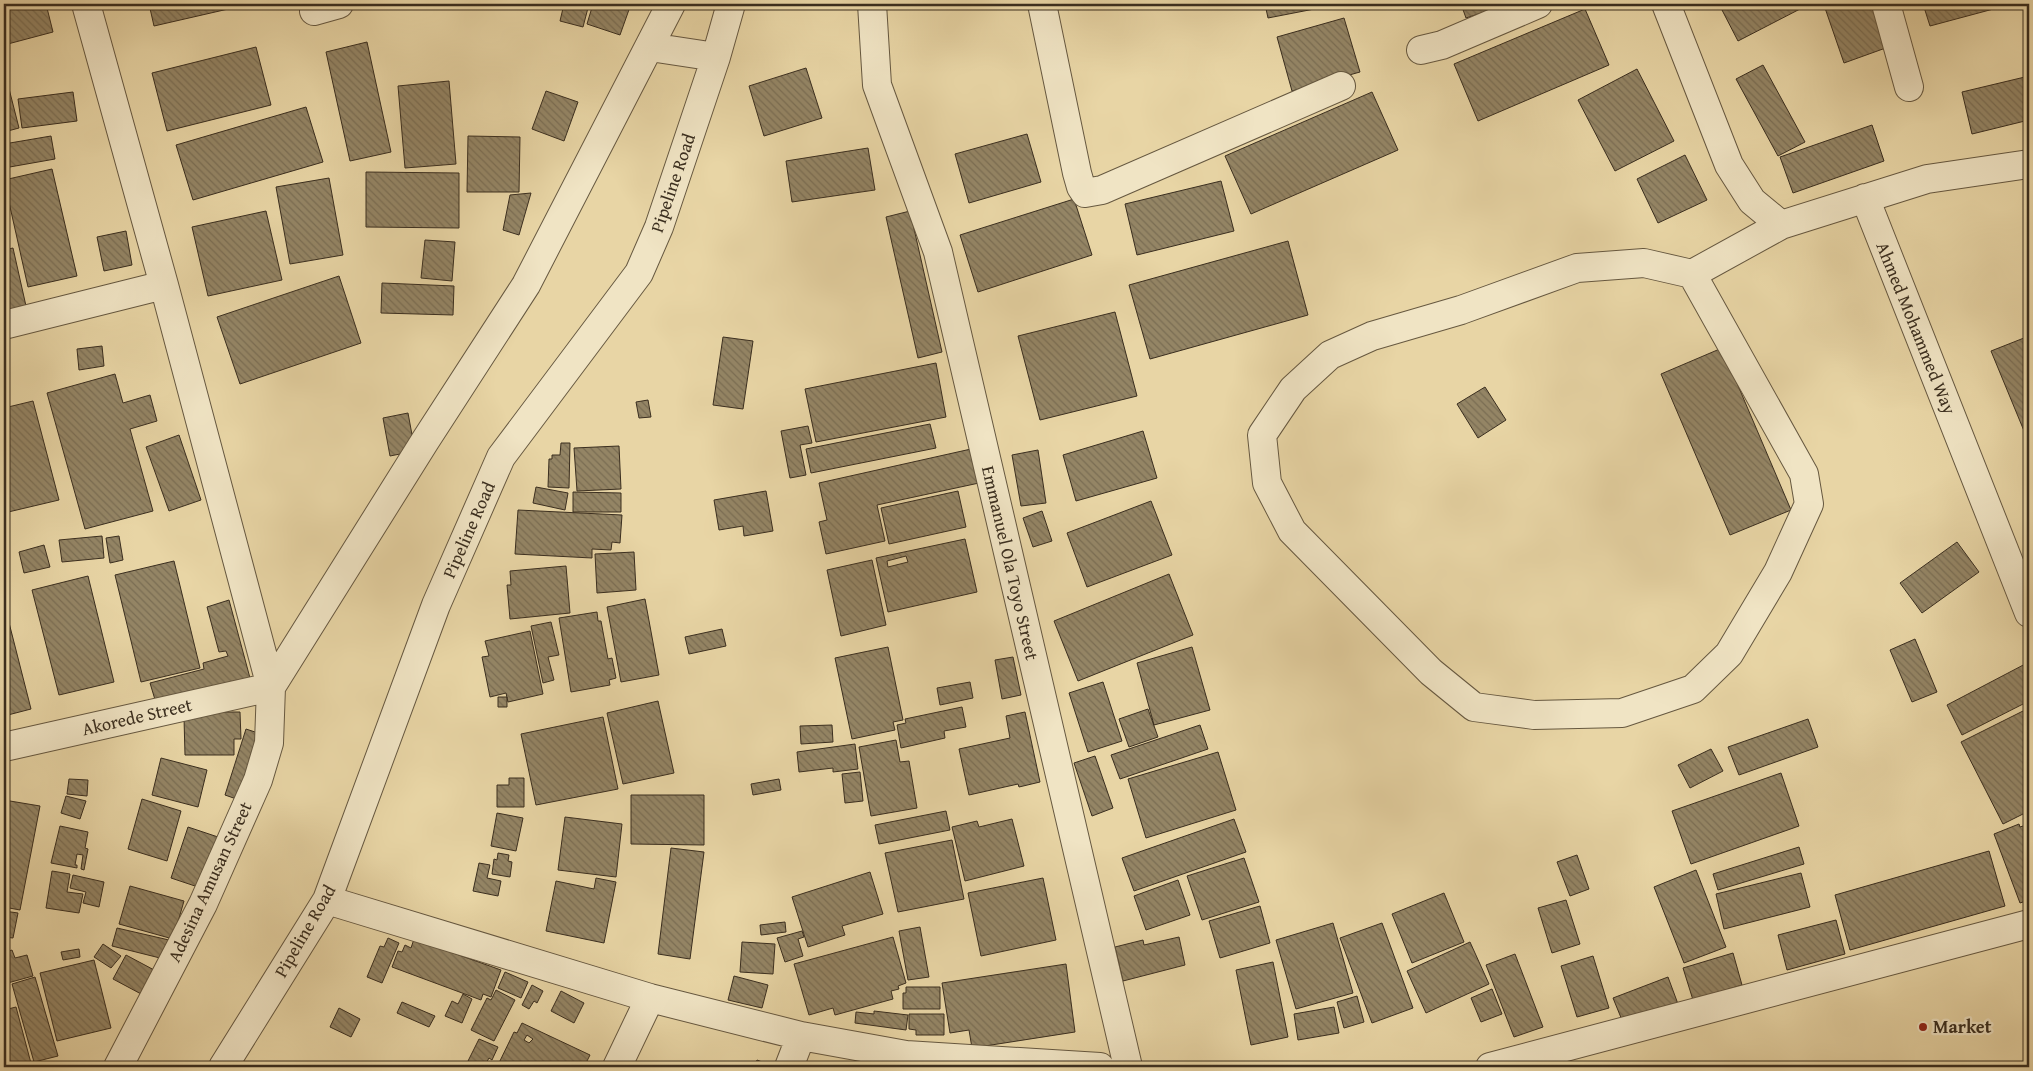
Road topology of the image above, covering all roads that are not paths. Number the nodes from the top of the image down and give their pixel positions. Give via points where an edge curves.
1 (86, 4) edge
2 (671, 4) edge
3 (731, 4) edge
4 (872, 4) edge
5 (1042, 4) edge
6 (1538, 4) edge
7 (1666, 4) edge
8 (1886, 4) edge
9 (650, 47) junction
10 (1421, 50) dead end
11 (716, 57) junction
12 (1341, 86) dead end
13 (1909, 87) dead end
14 (2029, 164) edge
15 (1865, 198) junction
16 (1781, 225) junction
17 (1692, 274) junction
18 (164, 286) junction
19 (4, 325) edge
20 (2029, 613) edge
21 (271, 687) junction
22 (4, 747) edge
23 (327, 900) junction
24 (2029, 924) edge
25 (650, 998) junction
26 (801, 1036) junction
27 (118, 1067) edge
28 (223, 1067) edge
29 (617, 1067) edge
30 (789, 1067) edge
31 (1100, 1067) edge
32 (1128, 1067) edge
33 (1490, 1067) edge

1 - 18 street
2 - 9 street
3 - 11 street, Pipeline Road
4 - 32 street, Emmanuel Ola Toyo Street via 877,85 938,252
5 - 12 street via 1077,173 1085,193 1102,190
6 - 10 street via 1442,45
7 - 16 street via 1729,165 1752,202
8 - 13 street
9 - 11 street
9 - 21 street via 526,285
11 - 23 street, Pipeline Road via 659,227 639,273 502,457 436,606
14 - 15 street via 1927,179
15 - 16 street
15 - 20 street, Ahmed Mohammed Way
16 - 17 street
17 - 17 street via 1644,263 1577,268 1461,310 1372,336 1330,355 1293,389 1262,435 1267,482 1292,531 1431,672 1474,707 1534,715 1622,713 1693,689 1729,654 1778,572 1809,504 1804,474
18 - 19 street
18 - 21 street
21 - 22 street, Akorede Street
21 - 27 street, Adesina Amusan Street via 269,743 258,780 203,904
23 - 25 street
23 - 28 street, Pipeline Road
24 - 33 street
25 - 26 street
25 - 29 street
26 - 30 street
26 - 31 street via 906,1055

